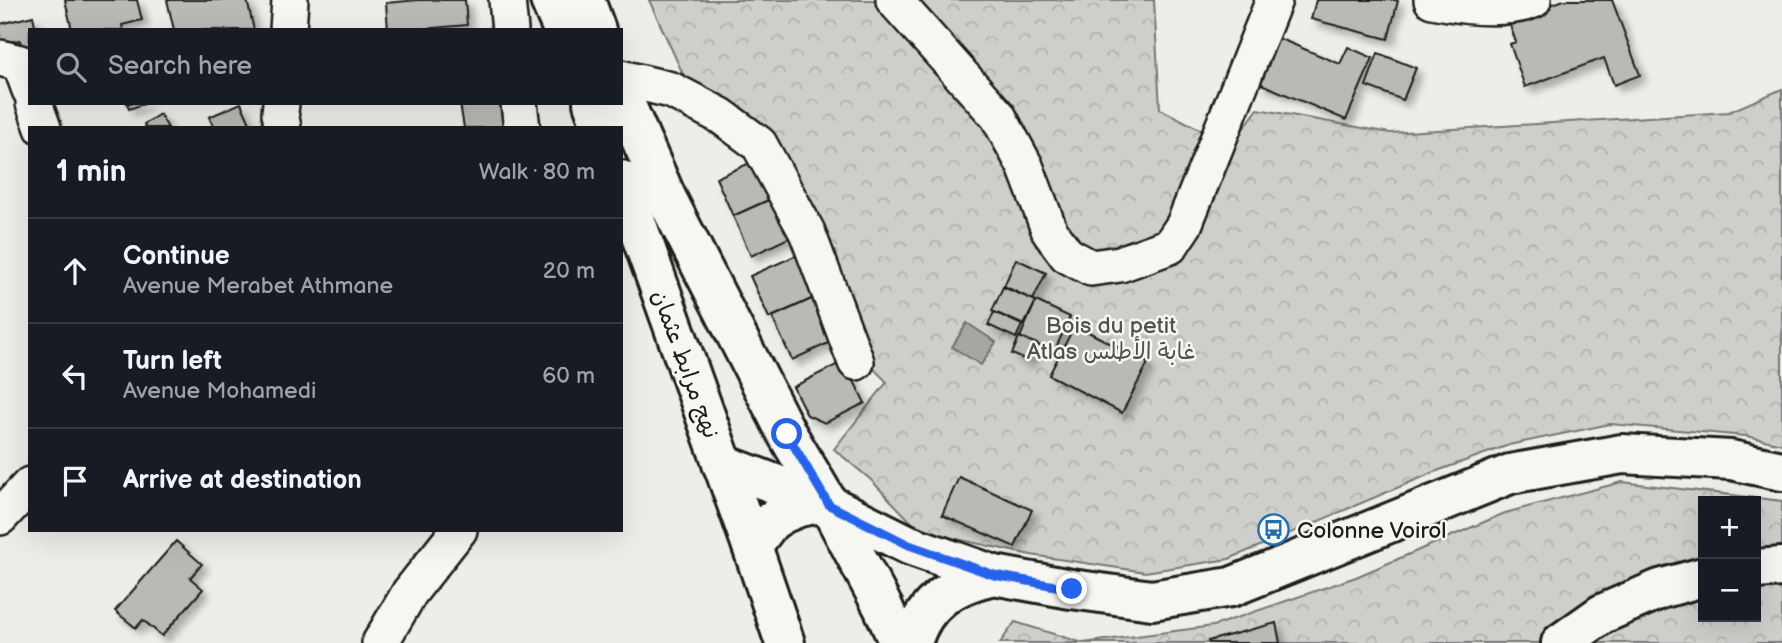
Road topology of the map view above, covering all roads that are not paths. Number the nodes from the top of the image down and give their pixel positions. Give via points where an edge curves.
1 (290, 0) edge
2 (507, 0) edge
3 (550, 0) edge
4 (585, 0) edge
5 (894, 0) edge
6 (1274, 0) edge
7 (1432, 0) edge
8 (1533, 0) edge
9 (288, 28) edge
10 (510, 28) edge
11 (562, 28) edge
12 (595, 28) edge
13 (0, 58) edge
14 (623, 78) edge
15 (28, 84) edge
16 (623, 98) edge
17 (35, 105) edge
18 (281, 105) edge
19 (519, 105) edge
20 (594, 105) edge
21 (42, 126) edge
22 (283, 126) edge
23 (522, 126) edge
24 (601, 126) edge
25 (623, 186) edge
26 (856, 362) dead end
27 (722, 464) junction
28 (1782, 471) edge
29 (28, 487) edge
30 (829, 505) junction
31 (0, 517) edge
32 (457, 532) edge
33 (752, 546) junction
34 (1782, 567) edge
35 (1761, 569) edge
36 (994, 575) junction
37 (1698, 578) edge
38 (380, 643) edge
39 (785, 643) edge
40 (899, 643) edge
41 (912, 643) edge
42 (1561, 643) edge

1 - 9 street
2 - 10 street
3 - 11 main road
4 - 12 main road
5 - 6 street via 998,116 1025,166 1051,232 1067,255 1091,268 1120,264 1170,246 1184,225
7 - 8 street via 1508,7
13 - 15 street via 20,62
14 - 26 street via 671,90 721,116 759,144 807,232
16 - 30 main road via 680,224 787,434
17 - 21 street
18 - 22 street
19 - 23 street
20 - 24 main road
25 - 27 main road, نهج مرابط عثمان
27 - 30 main road
27 - 33 main road, نهج مرابط عثمان
28 - 36 main road via 1731,460 1622,454 1510,474 1231,587 1152,600
29 - 31 street
30 - 33 main road via 814,504 784,513
30 - 36 main road via 909,545
30 - 40 main road
32 - 38 street via 410,592
33 - 39 main road, نهج مرابط عثمان
34 - 35 main road
36 - 41 main road via 947,592 929,610
37 - 42 main road via 1602,614

